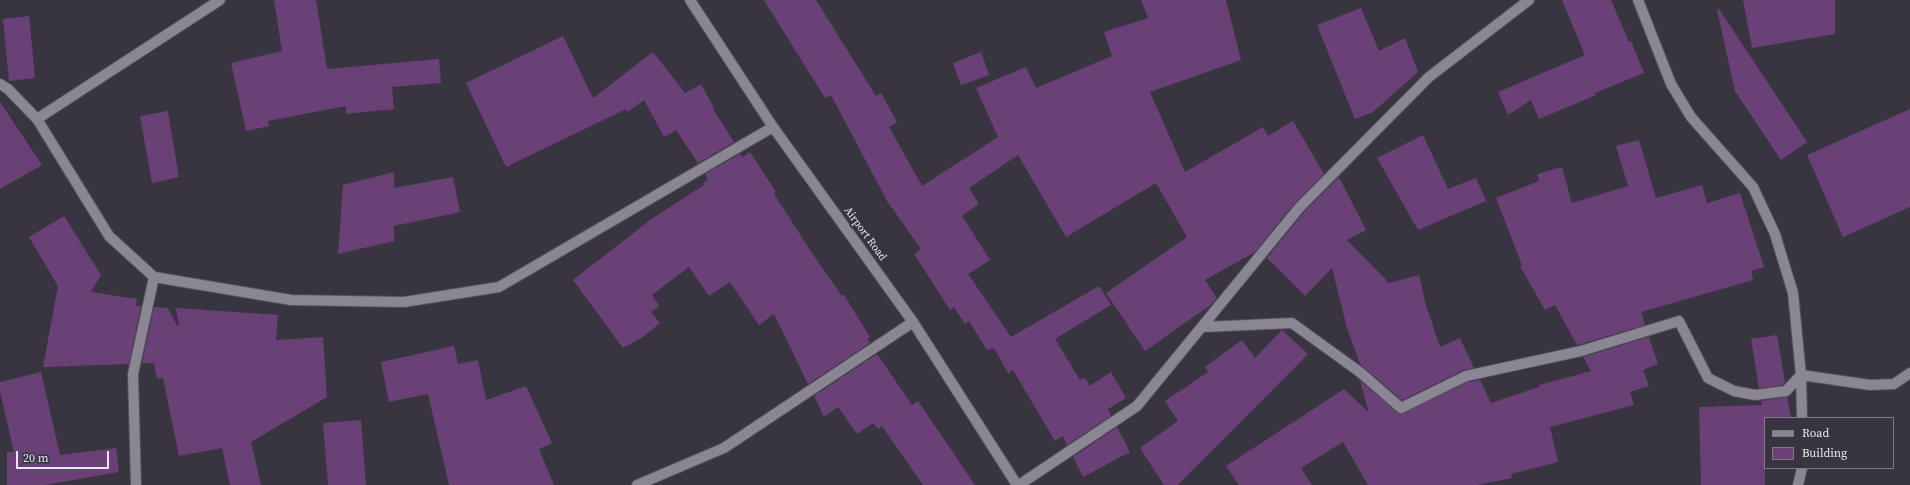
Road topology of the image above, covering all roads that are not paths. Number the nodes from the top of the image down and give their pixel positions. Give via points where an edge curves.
1 (220, 0) edge
2 (690, 0) edge
3 (1529, 0) edge
4 (1638, 0) edge
5 (0, 84) edge
6 (38, 120) junction
7 (773, 127) junction
8 (154, 277) junction
9 (913, 322) junction
10 (1203, 327) junction
11 (1910, 373) edge
12 (1801, 375) junction
13 (1802, 417) edge
14 (1802, 469) edge
15 (136, 485) edge
16 (638, 485) edge
17 (1018, 485) edge
18 (1798, 485) edge

1 - 6 street
2 - 7 street, Airport Road
3 - 10 street via 1429,77 1299,208
4 - 12 street via 1671,84 1691,117 1753,187 1775,234 1793,294
5 - 6 street
6 - 8 street via 109,236
7 - 8 street via 498,287 404,302 291,300
7 - 9 street, Airport Road
8 - 15 street via 133,374
9 - 16 street via 724,448
9 - 17 street, Airport Road
10 - 12 street via 1292,323 1360,373 1401,408 1466,376 1581,351 1679,321 1708,378 1734,391 1755,395 1786,391
10 - 17 street via 1137,406
11 - 12 street via 1894,384 1870,385
12 - 13 street
14 - 18 street

